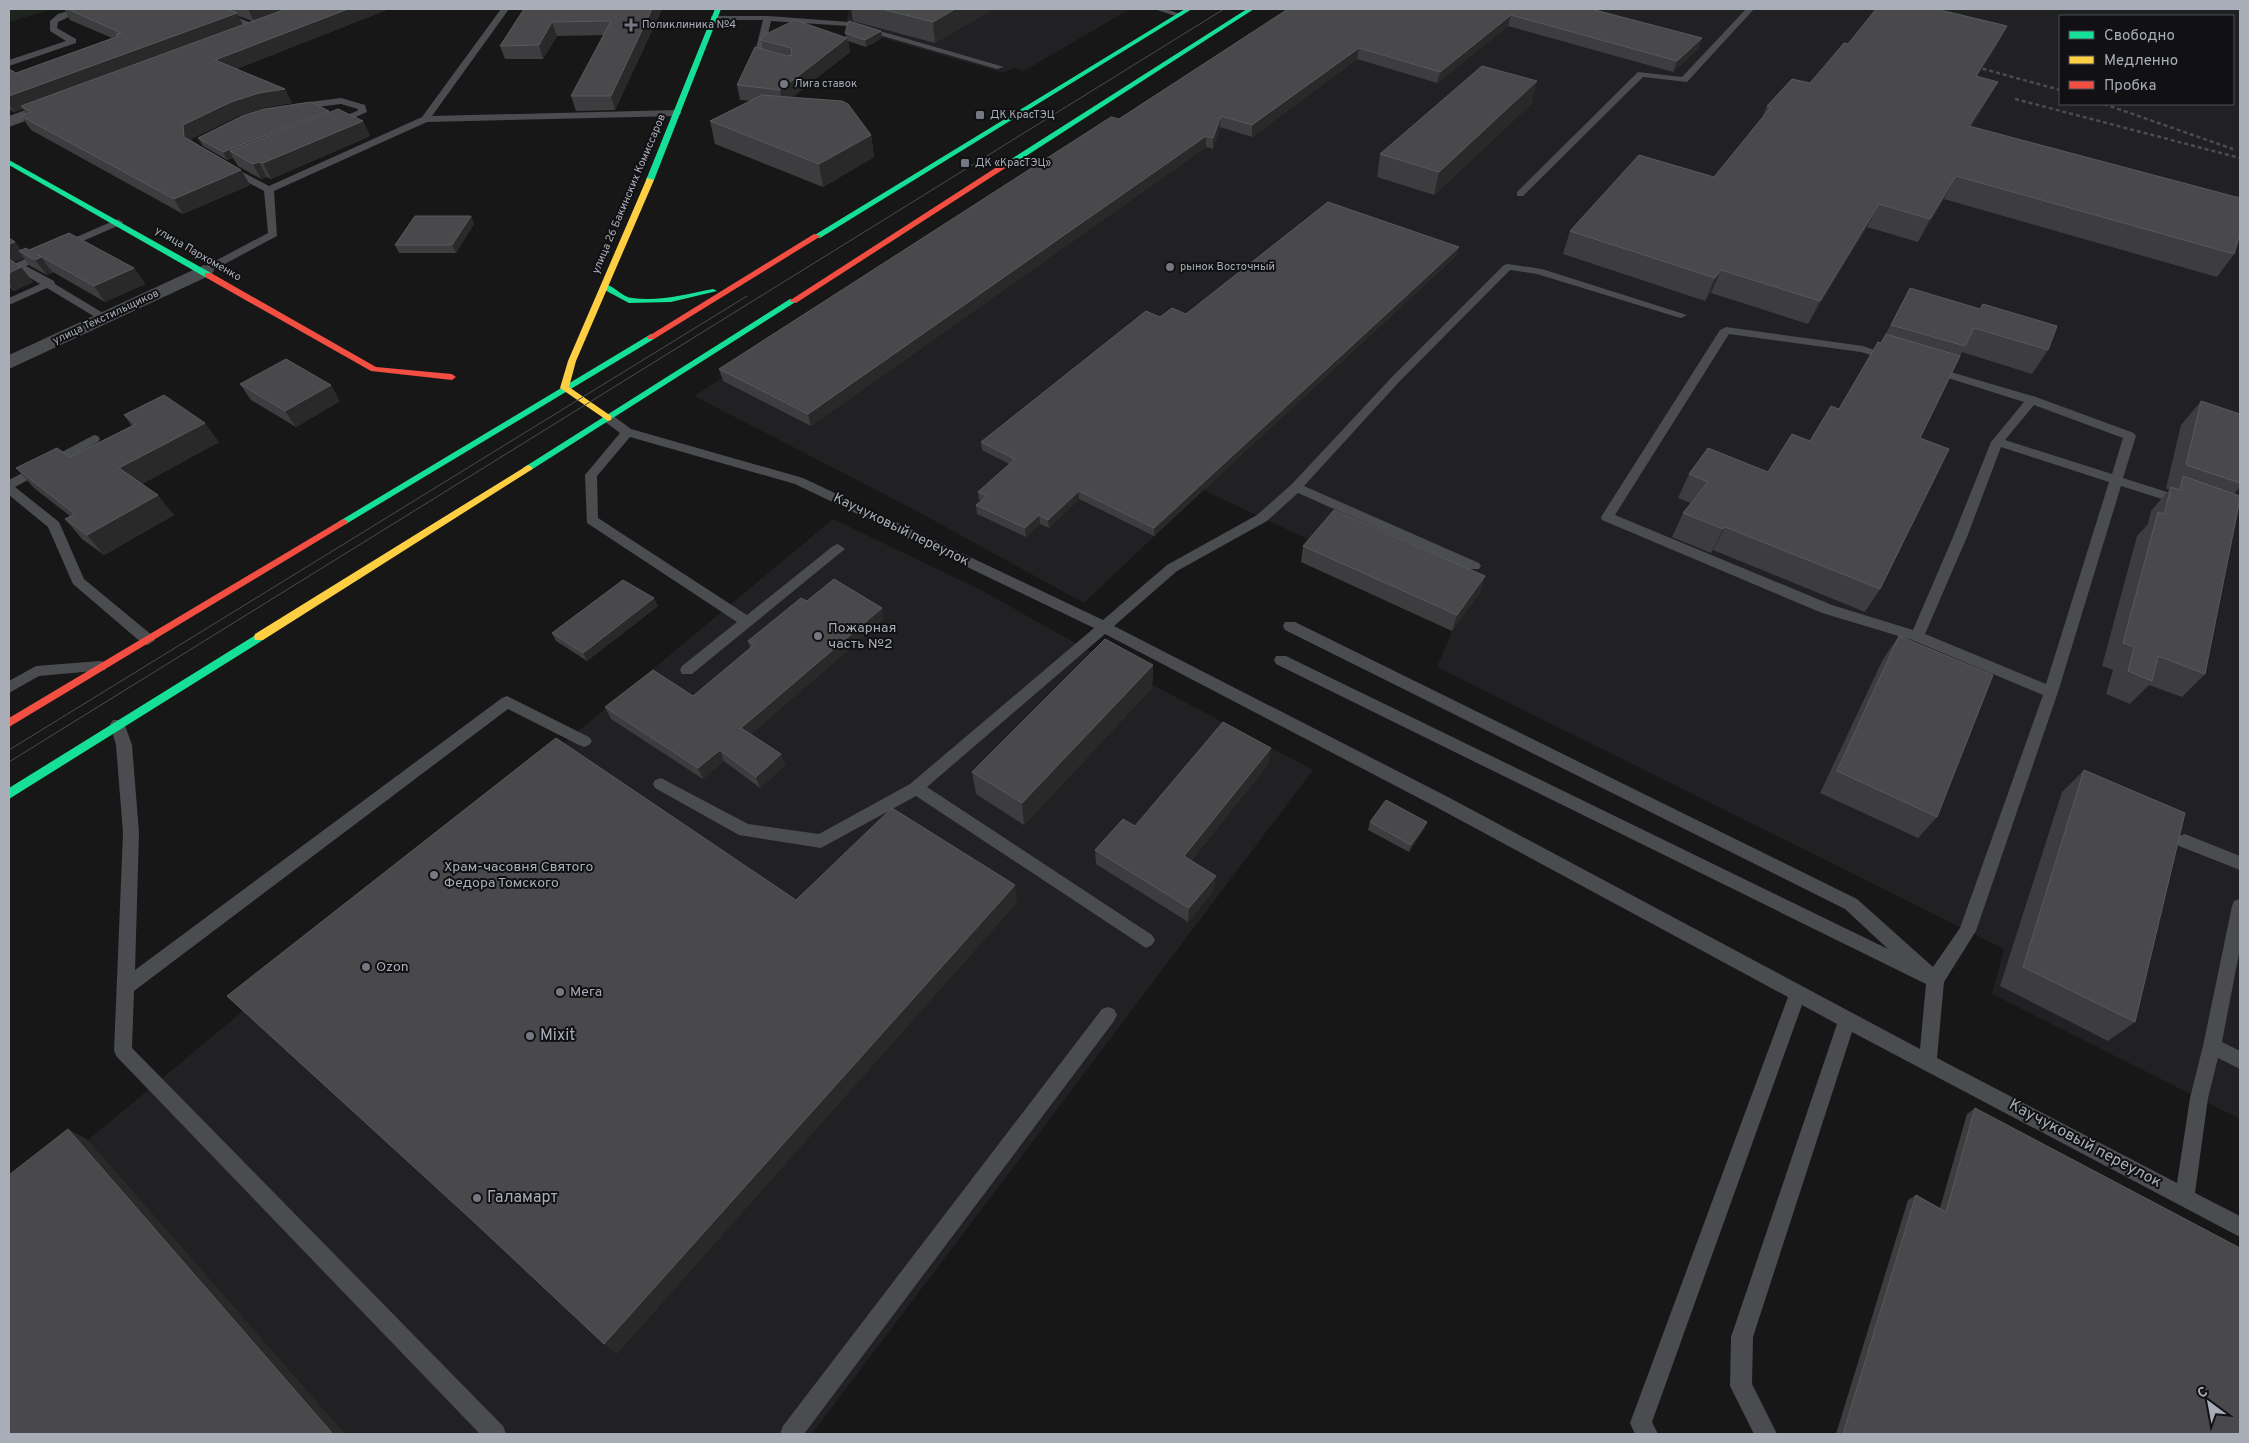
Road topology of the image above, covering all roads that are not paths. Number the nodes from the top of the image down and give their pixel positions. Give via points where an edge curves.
1 (82, 9) edge
2 (210, 9) edge
3 (505, 9) edge
4 (1158, 9) edge
5 (1251, 9) edge
6 (1750, 9) edge
7 (1184, 12) edge
8 (716, 13) edge
9 (768, 18) junction
10 (276, 22) edge
11 (259, 28) junction
12 (241, 35) edge
13 (9, 63) edge
14 (774, 63) edge
15 (1000, 67) dead end
16 (74, 98) edge
17 (287, 108) edge
18 (677, 113) junction
19 (425, 119) junction
20 (9, 122) edge
21 (326, 127) edge
22 (9, 162) edge
23 (226, 164) edge
24 (269, 190) junction
25 (1520, 194) dead end
26 (118, 222) junction
27 (13, 268) edge
28 (204, 271) junction
29 (50, 283) junction
30 (739, 284) junction
31 (604, 286) junction
32 (9, 302) edge
33 (1681, 315) dead end
34 (104, 318) junction
35 (1900, 361) edge
36 (9, 363) edge
37 (1919, 366) edge
38 (452, 377) dead end
39 (564, 388) junction
40 (2032, 400) junction
41 (608, 418) junction
42 (627, 432) junction
43 (94, 439) dead end
44 (1997, 442) junction
45 (2116, 478) junction
46 (9, 485) edge
47 (1296, 487) junction
48 (9, 489) edge
49 (2196, 506) edge
50 (838, 549) dead end
51 (1474, 566) dead end
52 (747, 622) junction
53 (1290, 626) dead end
54 (1104, 627) junction
55 (1917, 636) junction
56 (148, 640) junction
57 (1281, 660) dead end
58 (106, 666) junction
59 (686, 670) dead end
60 (9, 688) edge
61 (2051, 692) junction
62 (9, 723) edge
63 (118, 724) junction
64 (584, 741) dead end
65 (661, 784) dead end
66 (916, 788) junction
67 (9, 794) edge
68 (2185, 841) edge
69 (2240, 864) edge
70 (2240, 906) edge
71 (1146, 940) dead end
72 (1934, 980) junction
73 (126, 987) junction
74 (1798, 993) junction
75 (1108, 1015) dead end
76 (1847, 1020) junction
77 (2212, 1046) junction
78 (2240, 1060) edge
79 (1928, 1061) junction
80 (2185, 1197) junction
81 (2240, 1227) edge
82 (495, 1434) edge
83 (791, 1434) edge
84 (1647, 1434) edge
85 (1766, 1434) edge

1 - 13 lane via 54,21 53,29 77,42
2 - 11 lane
3 - 19 lane
4 - 7 lane
5 - 41 main road
6 - 25 lane via 1684,80 1641,74
7 - 30 main road
8 - 9 lane
8 - 18 main road, улица 26 Бакинских Комиссаров
9 - 14 lane via 758,56
9 - 15 lane via 849,24
10 - 11 street
11 - 12 street
16 - 20 street
17 - 21 lane via 341,101 362,107 362,112
18 - 19 lane
18 - 31 main road, улица 26 Бакинских Комиссаров
19 - 24 lane
22 - 26 main road, улица Пархоменко
23 - 24 lane
24 - 28 lane via 273,234
26 - 27 lane
26 - 28 main road, улица Пархоменко
27 - 29 lane
28 - 34 street, улица Текстильщиков
28 - 38 main road, улица Пархоменко via 374,369
29 - 32 lane
29 - 34 lane
30 - 31 main road via 654,301 630,301
30 - 39 main road
31 - 39 main road, улица 26 Бакинских Комиссаров
33 - 47 lane via 1538,271 1508,267 1395,380
34 - 36 street, улица Текстильщиков
35 - 55 lane via 1863,349 1726,330 1607,516 1827,609
37 - 40 lane
39 - 41 main road
39 - 56 main road
40 - 44 lane
40 - 45 lane via 2130,436
41 - 42 lane, Каучуковый переулок
41 - 63 main road
42 - 52 lane via 591,475 592,520
42 - 54 lane, Каучуковый переулок via 799,481
43 - 46 lane
44 - 45 lane
44 - 55 lane
45 - 49 lane
45 - 61 lane
47 - 51 lane
47 - 54 lane via 1262,518 1172,568
48 - 56 lane via 54,525 78,580 85,588
50 - 52 lane
52 - 59 lane
53 - 72 lane via 1851,904
54 - 66 lane
54 - 74 lane, Каучуковый переулок via 1442,802
55 - 61 lane
56 - 58 main road
57 - 72 lane
58 - 60 lane via 36,671
58 - 62 main road
61 - 72 lane via 1967,931
63 - 67 main road
63 - 73 lane via 124,745 131,833
64 - 73 lane via 506,702
65 - 66 lane via 745,830 821,841
66 - 71 lane
68 - 69 lane
70 - 77 lane
72 - 79 lane
73 - 82 lane via 123,1051
74 - 76 lane, Каучуковый переулок
74 - 84 lane via 1641,1423
75 - 83 lane
76 - 79 lane, Каучуковый переулок
76 - 85 lane via 1742,1337 1741,1386
77 - 78 lane
77 - 80 lane via 2199,1098
79 - 80 lane, Каучуковый переулок
80 - 81 lane, Каучуковый переулок

